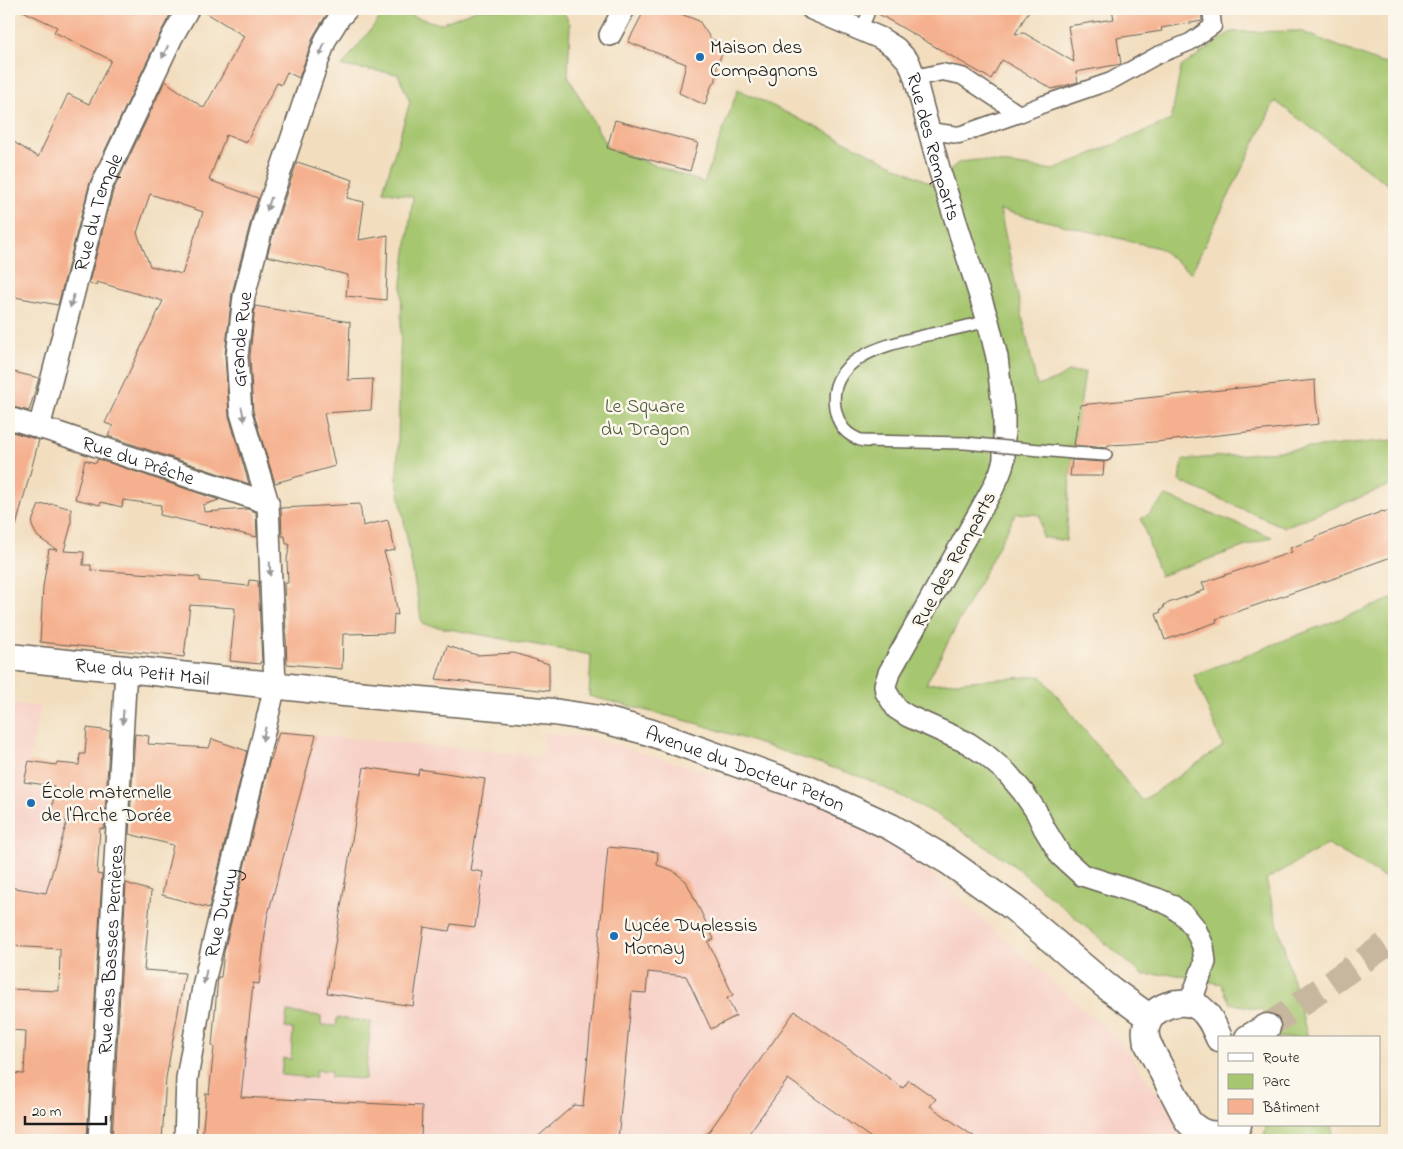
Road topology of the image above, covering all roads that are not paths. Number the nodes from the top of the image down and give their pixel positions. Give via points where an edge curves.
1 (188, 9) edge
2 (348, 9) edge
3 (624, 9) edge
4 (812, 9) edge
5 (1211, 9) edge
6 (610, 35) dead end
7 (915, 78) junction
8 (1019, 114) junction
9 (929, 131) junction
10 (988, 321) junction
11 (9, 418) edge
12 (39, 428) junction
13 (1106, 455) dead end
14 (268, 502) junction
15 (9, 657) edge
16 (126, 669) junction
17 (275, 686) junction
18 (1190, 1004) junction
19 (1150, 1018) junction
20 (1218, 1036) edge
21 (1236, 1132) edge
22 (98, 1140) edge
23 (184, 1140) edge

1 -> 12 street, Rue du Temple via 101,187
2 -> 14 street, Grande Rue via 326,39 314,72 264,220 244,296 237,356 241,412
3 - 6 street
4 - 7 street, Rue des Remparts via 865,22 909,62
5 - 8 street via 1213,26 1190,42 1111,81
7 - 8 street via 942,72 962,76
7 - 9 street, Rue des Remparts
8 - 9 street via 958,135
9 - 10 street, Rue des Remparts
10 - 13 lane, bridge via 896,342 850,365 835,393 837,417 842,428 863,441 965,443
10 - 18 street, Rue des Remparts via 997,357 1004,417 1004,460 992,490 889,673 886,692 897,709 968,743 1007,773 1024,792 1061,856 1082,875 1157,898 1186,917 1203,946 1205,962
11 - 12 street, Rue du Prêche
12 - 14 street, Rue du Prêche
14 -> 17 street, Grande Rue
15 - 16 street, Rue du Petit Mail
16 - 17 street, Rue du Petit Mail
16 -> 22 street, Rue des Basses Perrières
17 - 19 street, Avenue du Docteur Peton via 600,718 649,732 808,789 891,826 948,861 1014,908 1106,986
17 -> 23 street, Rue Duruy via 204,982 187,1078
18 - 19 street via 1167,1005
18 - 20 street via 1204,1012
19 - 21 street via 1145,1035 1148,1044 1188,1121 1203,1133

